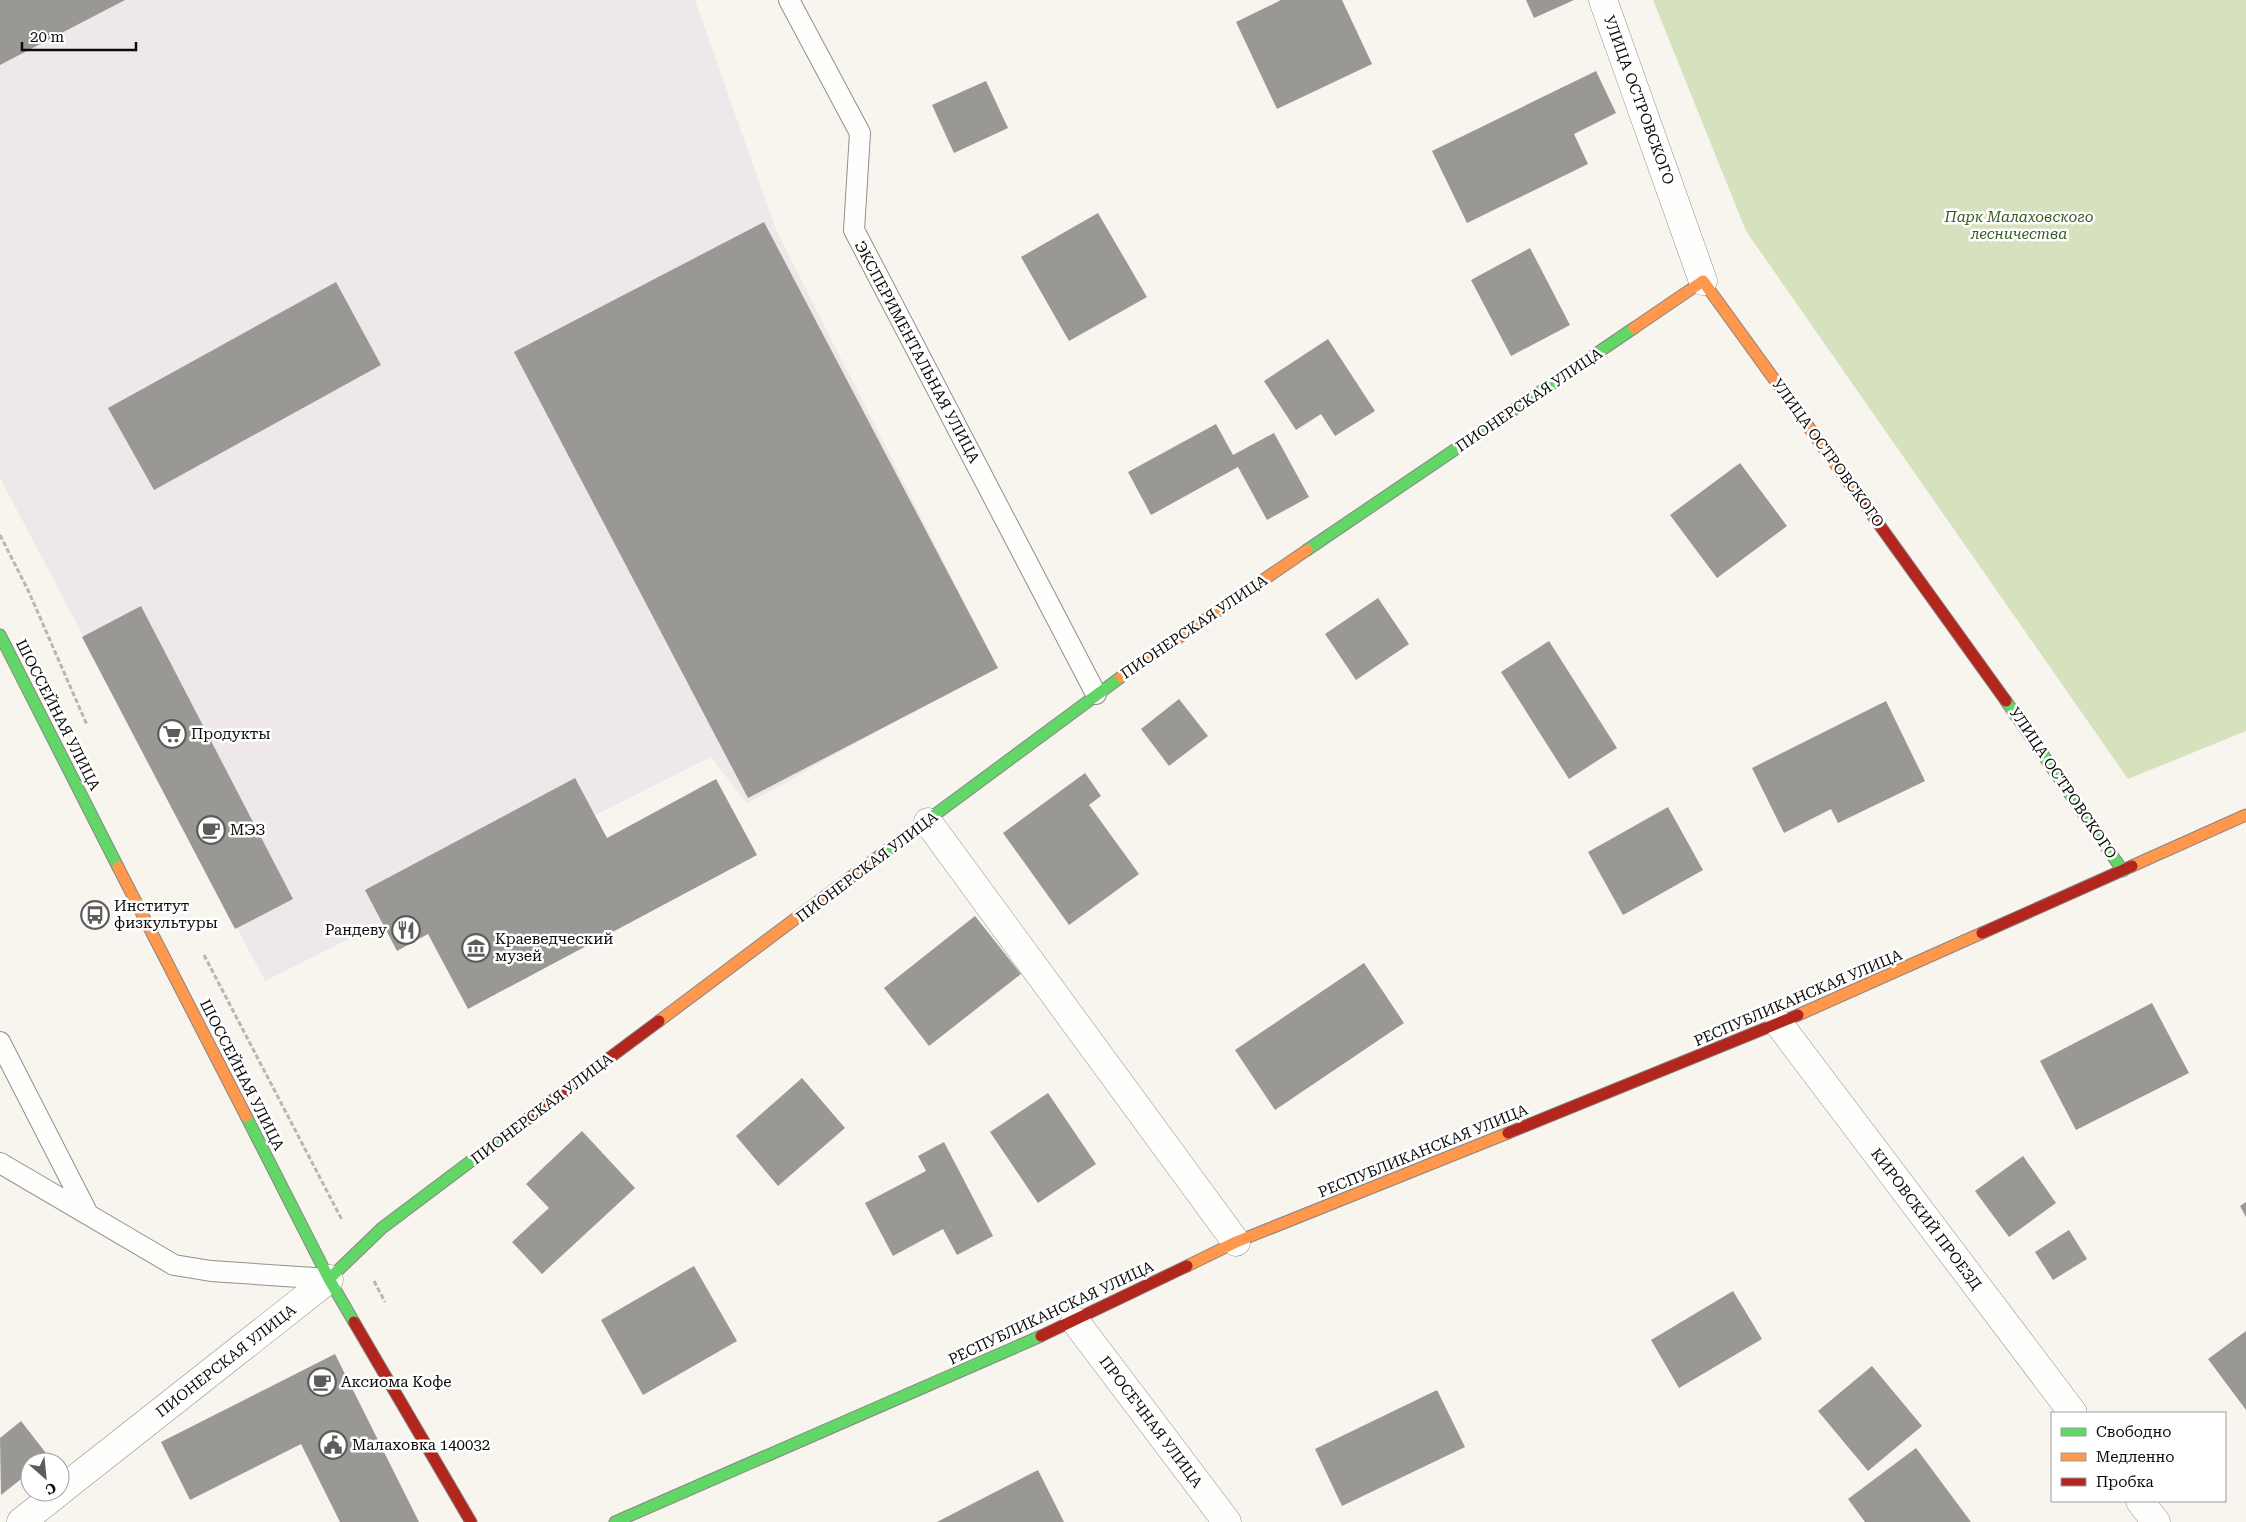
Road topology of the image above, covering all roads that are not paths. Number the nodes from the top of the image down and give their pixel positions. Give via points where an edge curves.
1 (789, 0) edge
2 (1603, 0) edge
3 (1703, 281) junction
4 (0, 635) edge
5 (1096, 694) junction
6 (2246, 815) edge
7 (928, 822) junction
8 (2123, 871) junction
9 (1780, 1024) junction
10 (0, 1042) edge
11 (0, 1163) edge
12 (88, 1214) junction
13 (1236, 1242) junction
14 (329, 1279) junction
15 (1075, 1321) junction
16 (2072, 1412) edge
17 (70, 1484) edge
18 (47, 1502) edge
19 (2141, 1502) edge
20 (21, 1522) edge
21 (471, 1522) edge
22 (615, 1522) edge
23 (1227, 1522) edge
24 (2156, 1522) edge

1 - 5 lane, ЭКСПЕРИМЕНТАЛЬНАЯ УЛИЦА via 860,133 854,230
2 - 3 street, УЛИЦА ОСТРОВСКОГО
3 - 5 street, ПИОНЕРСКАЯ УЛИЦА
3 - 8 street, УЛИЦА ОСТРОВСКОГО via 1998,689
4 - 14 street, ШОССЕЙНАЯ УЛИЦА
5 - 7 street, ПИОНЕРСКАЯ УЛИЦА
6 - 8 street, РЕСПУБЛИКАНСКАЯ УЛИЦА
7 - 13 street
7 - 14 street, ПИОНЕРСКАЯ УЛИЦА via 382,1228
8 - 9 street, РЕСПУБЛИКАНСКАЯ УЛИЦА
9 - 13 street, РЕСПУБЛИКАНСКАЯ УЛИЦА
9 - 16 street, КИРОВСКИЙ ПРОЕЗД
10 - 12 lane
11 - 12 lane
12 - 14 lane via 174,1265 211,1271
13 - 15 street, РЕСПУБЛИКАНСКАЯ УЛИЦА
14 - 17 street, ПИОНЕРСКАЯ УЛИЦА
14 - 21 street, ШОССЕЙНАЯ УЛИЦА
15 - 22 street, РЕСПУБЛИКАНСКАЯ УЛИЦА
15 - 23 street, ПРОСЕЧНАЯ УЛИЦА
18 - 20 street, ПИОНЕРСКАЯ УЛИЦА
19 - 24 street

